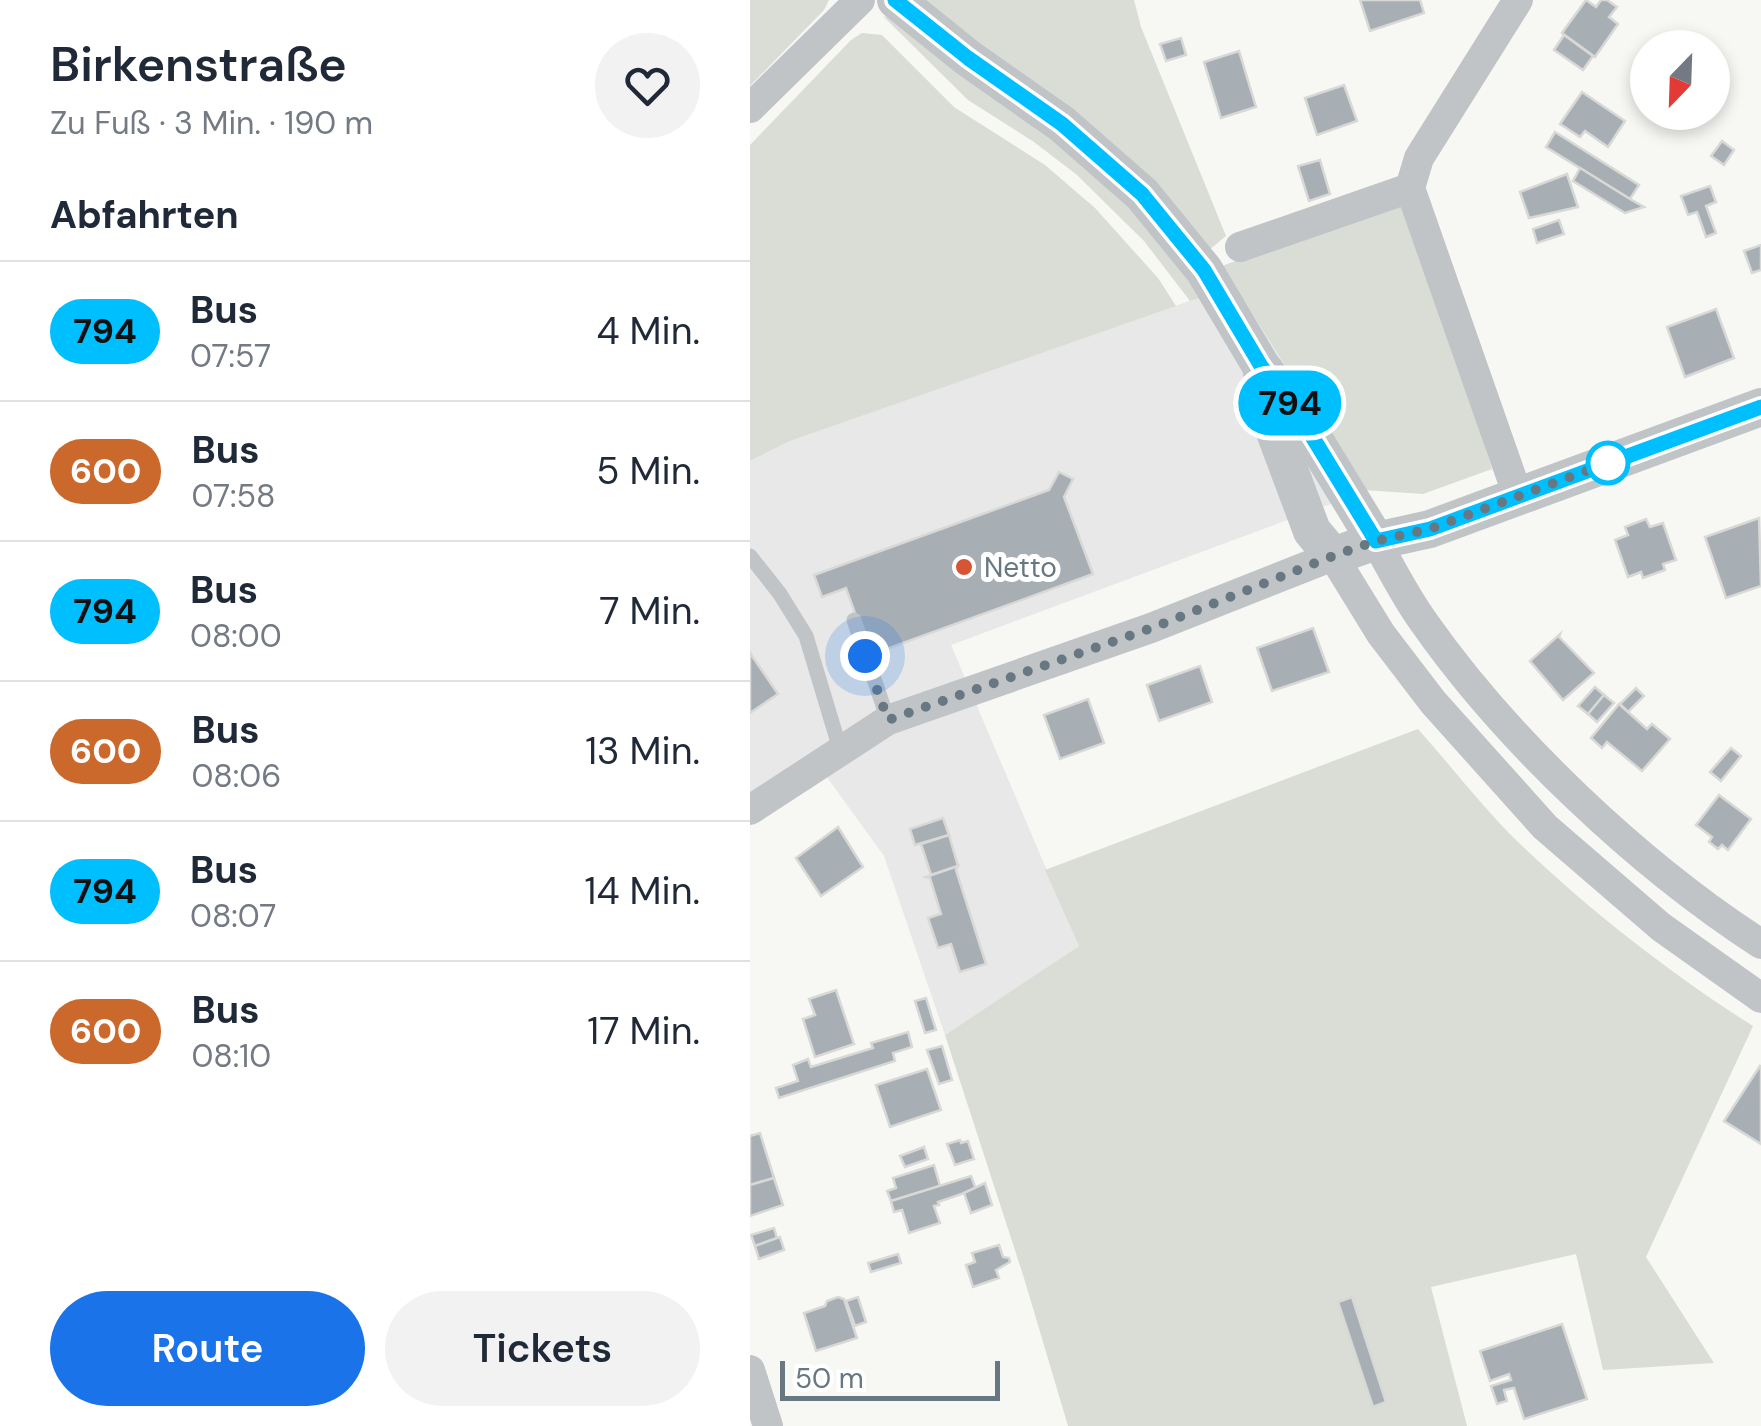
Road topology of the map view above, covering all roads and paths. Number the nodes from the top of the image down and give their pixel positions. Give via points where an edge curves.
1 (860, 0) edge
2 (896, 0) edge
3 (1518, 0) edge
4 (750, 108) edge
5 (1410, 188) junction
6 (1240, 247) dead end
7 (1261, 366) junction
8 (1761, 407) edge
9 (1518, 496) junction
10 (1376, 541) junction
11 (750, 556) edge
12 (1333, 556) junction
13 (854, 620) dead end
14 (888, 720) junction
15 (840, 749) junction
16 (750, 810) edge
17 (1761, 944) edge
18 (1761, 998) edge
19 (750, 1370) edge
20 (768, 1426) edge

1 - 4 street
2 - 7 street via 1062,124 1142,194 1204,270
3 - 5 street via 1419,158
5 - 6 street
5 - 9 street
7 - 10 street
7 - 12 street via 1269,416 1312,530
8 - 9 street
9 - 10 street
10 - 12 street
10 - 17 street via 1422,620 1557,777 1643,857
11 - 15 lane via 806,636
12 - 14 street
12 - 18 street via 1432,702 1546,828 1661,927
13 - 14 lane
14 - 15 street
15 - 16 street
19 - 20 street

